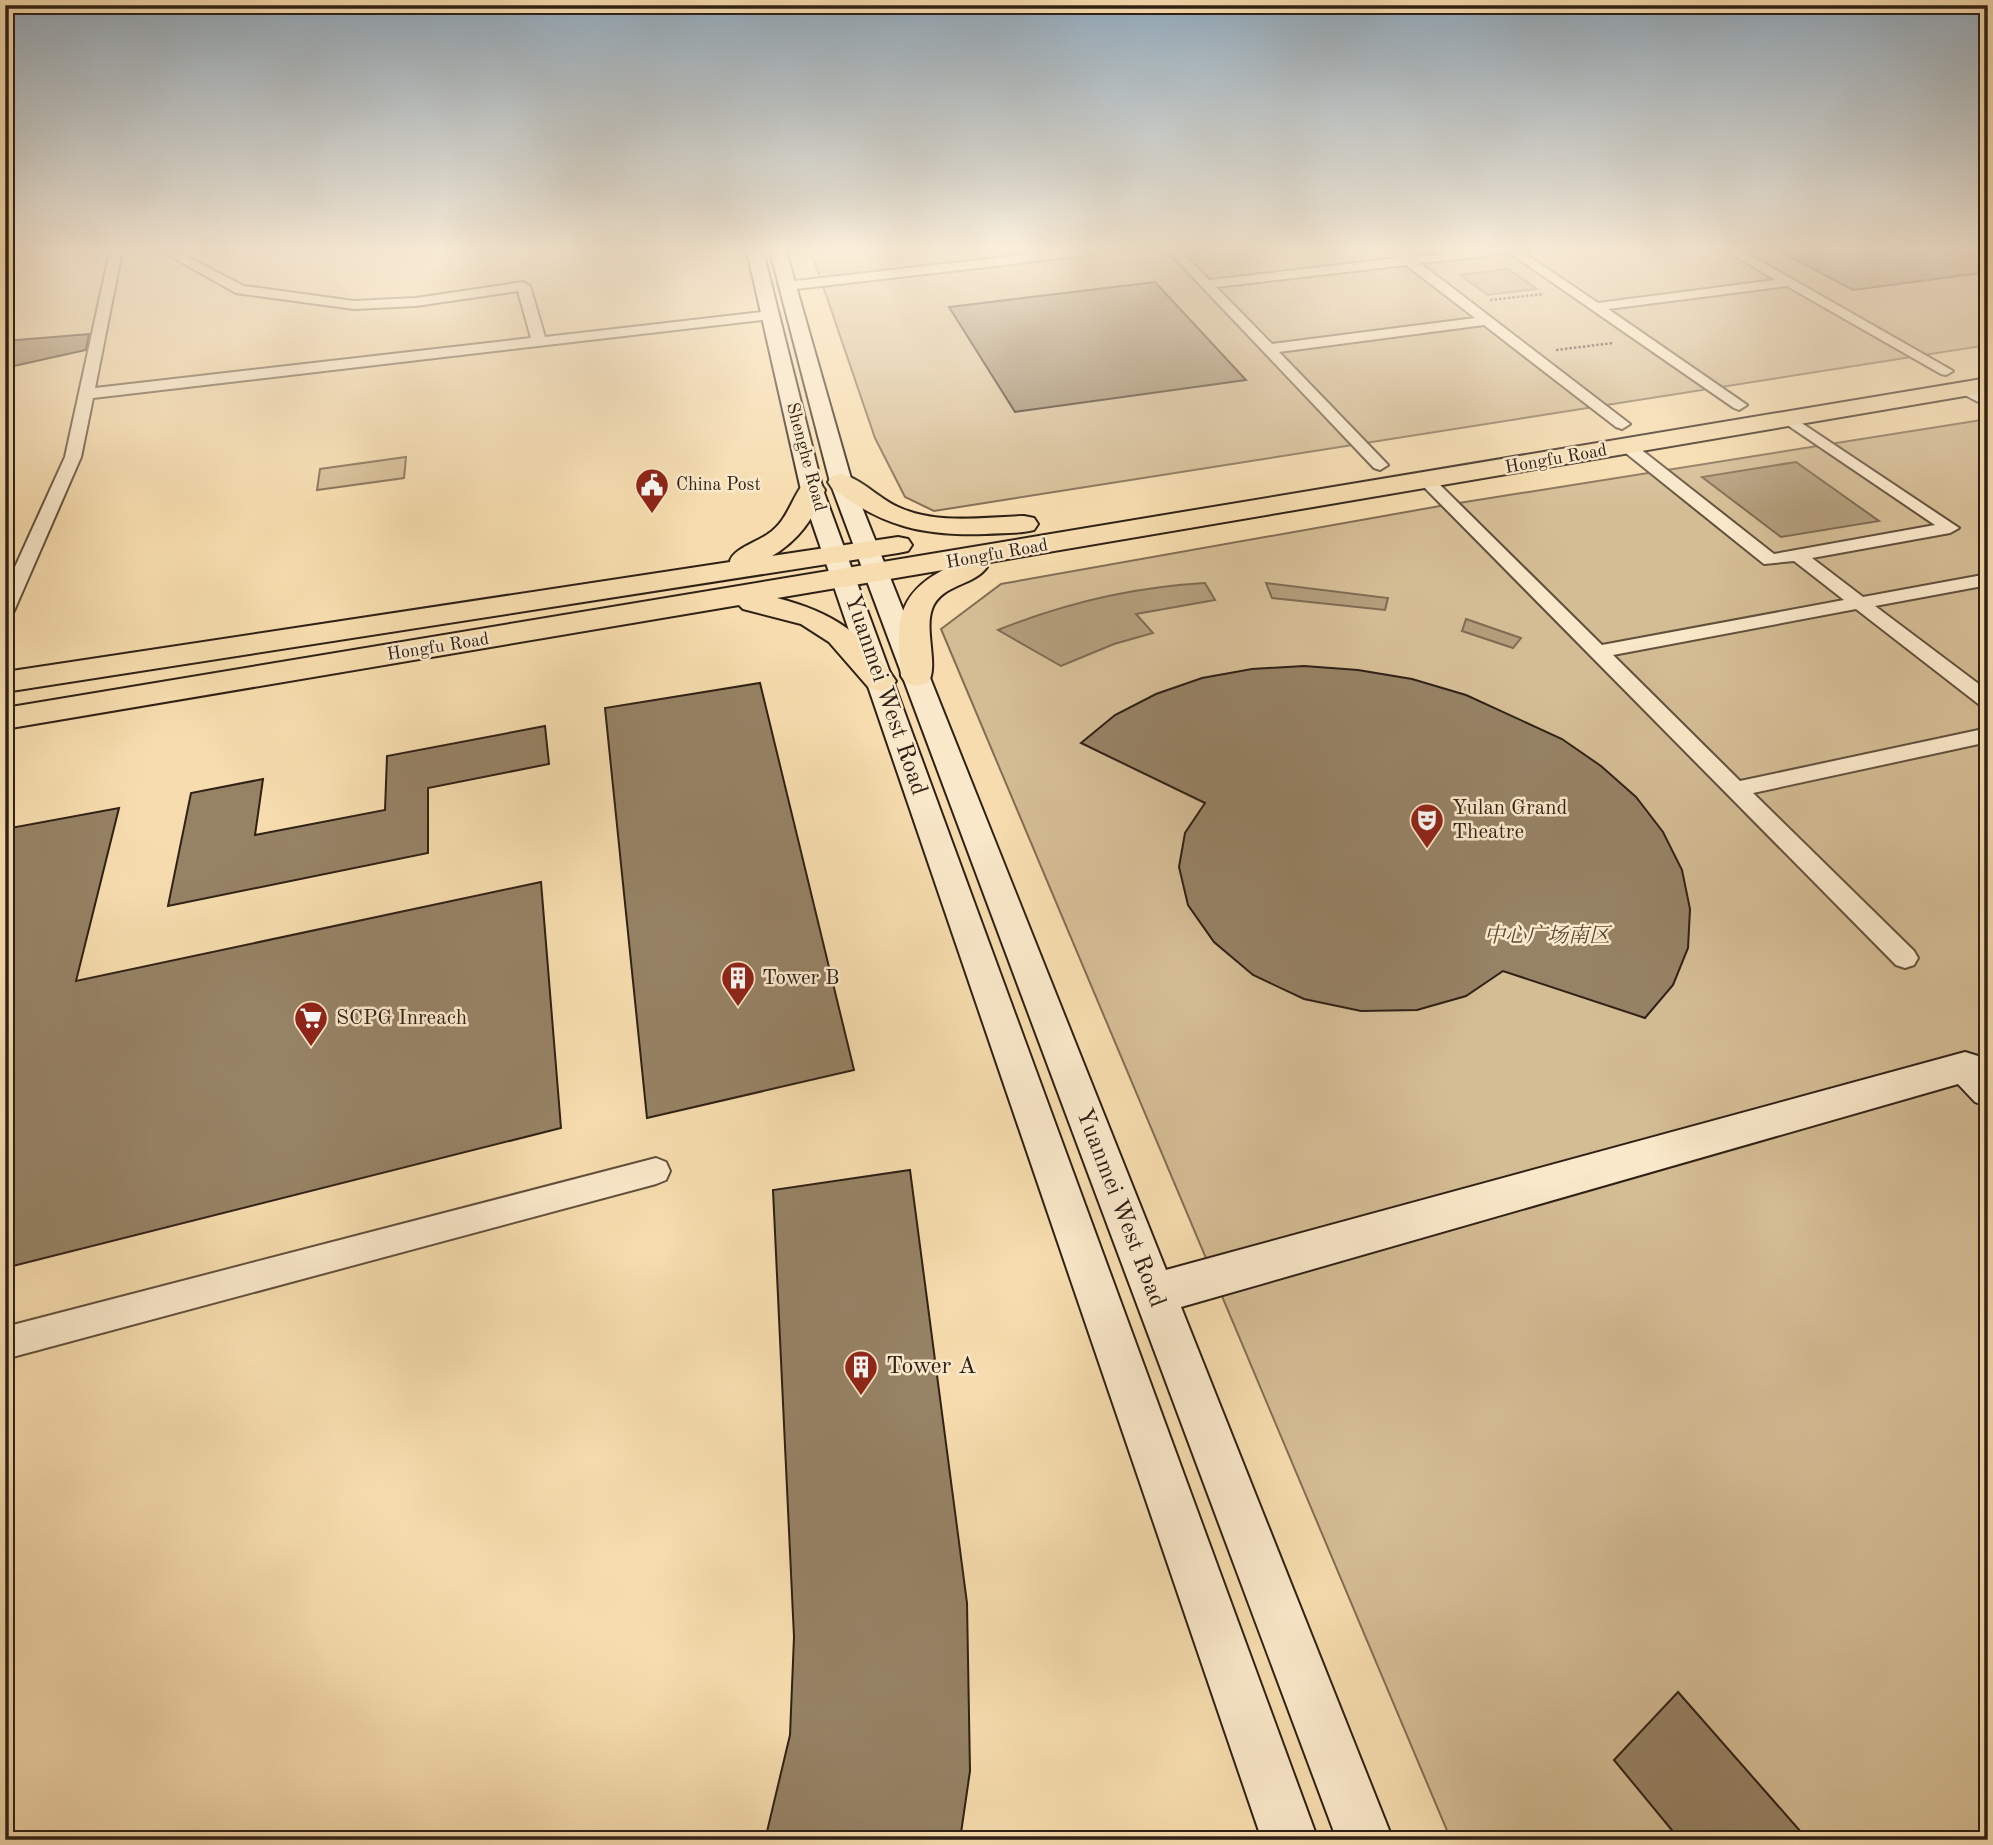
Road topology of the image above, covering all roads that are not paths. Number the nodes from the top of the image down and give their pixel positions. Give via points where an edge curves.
1 (98, 337) edge
2 (538, 337) edge
3 (581, 337) edge
4 (775, 337) edge
5 (801, 337) edge
6 (1257, 337) edge
7 (1358, 337) edge
8 (1509, 337) edge
9 (1639, 337) edge
10 (1886, 337) edge
11 (539, 342) junction
12 (1268, 349) junction
13 (1988, 364) edge
14 (1946, 371) junction
15 (1976, 387) edge
16 (86, 394) junction
17 (1988, 403) edge
18 (1739, 405) junction
19 (1788, 419) junction
20 (1625, 436) junction
21 (1380, 465) junction
22 (1426, 481) junction
23 (841, 482) junction
24 (812, 490) junction
25 (1024, 524) junction
26 (1045, 546) junction
27 (1797, 555) junction
28 (856, 565) junction
29 (1988, 579) edge
30 (716, 587) junction
31 (1859, 603) junction
32 (5, 611) edge
33 (1597, 652) junction
34 (898, 679) junction
35 (5, 682) edge
36 (1988, 701) edge
37 (5, 719) edge
38 (1988, 735) edge
39 (1736, 789) junction
40 (1905, 958) dead end
41 (1988, 1091) edge
42 (656, 1171) dead end
43 (1154, 1294) junction
44 (5, 1343) edge
45 (1290, 1840) edge
46 (1365, 1840) edge

1 - 16 street
2 - 11 street
3 - 11 street
4 - 24 main road, Shenghe Road
5 - 23 main road, Shenghe Road
6 - 12 street
7 - 12 street
8 - 20 street
9 - 18 street
10 - 14 street
11 - 16 street
12 - 21 street
13 - 14 main road, Hongfu Road
14 - 18 main road, Hongfu Road
15 - 17 street
15 - 19 main road, Hongfu Road
16 - 32 street via 73,457
18 - 20 main road, Hongfu Road
19 - 20 main road, Hongfu Road
19 - 27 street via 1950,528
20 - 21 main road, Hongfu Road
20 - 22 main road, Hongfu Road
20 - 27 street via 1770,560
21 - 25 main road, Hongfu Road
22 - 26 main road, Hongfu Road
22 - 33 street
23 - 25 main road via 898,518 941,525
23 - 28 main road, Shenghe Road
24 - 28 main road, Shenghe Road
24 - 30 main road via 792,530
25 - 28 main road, Hongfu Road
26 - 28 main road, Hongfu Road
26 - 34 main road via 944,579 917,604
27 - 31 street
28 - 30 main road, Hongfu Road
28 - 34 main road, Yuanmei West Road
29 - 31 street
30 - 34 main road via 813,616
30 - 35 main road, Hongfu Road
30 - 37 main road, Hongfu Road
31 - 33 street
31 - 36 street
33 - 39 street
34 - 43 main road, Yuanmei West Road
34 - 45 main road, Yuanmei West Road
38 - 39 street
39 - 40 street
41 - 43 main road via 1965,1067
42 - 44 street
43 - 46 main road, Yuanmei West Road

